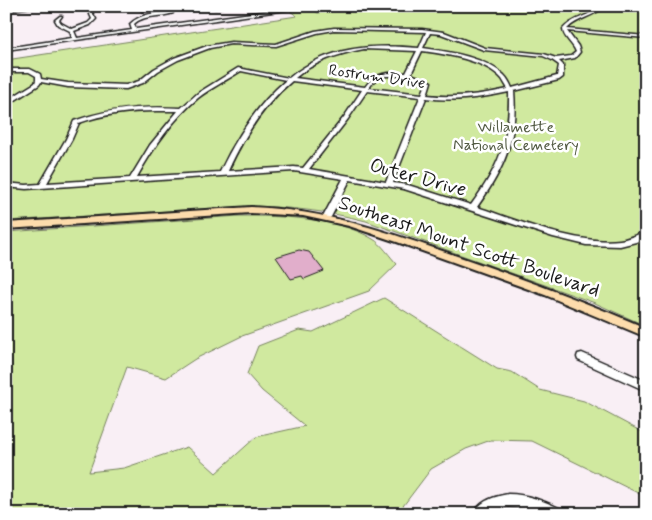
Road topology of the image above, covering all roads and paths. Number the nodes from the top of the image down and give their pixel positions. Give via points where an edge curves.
1 (34, 6) edge
2 (225, 6) edge
3 (312, 6) edge
4 (603, 6) edge
5 (215, 7) edge
6 (6, 10) edge
7 (90, 10) dead end
8 (170, 13) dead end
9 (60, 17) dead end
10 (72, 30) junction
11 (564, 30) junction
12 (135, 31) junction
13 (429, 31) junction
14 (646, 37) edge
15 (76, 40) junction
16 (6, 49) edge
17 (420, 49) junction
18 (555, 60) junction
19 (240, 68) joint
20 (6, 70) edge
21 (408, 75) junction
22 (292, 79) junction
23 (39, 80) junction
24 (366, 88) junction
25 (511, 90) junction
26 (424, 96) junction
27 (6, 104) edge
28 (184, 110) junction
29 (305, 170) junction
30 (223, 174) junction
31 (348, 177) junction
32 (132, 180) junction
33 (389, 183) junction
34 (6, 185) edge
35 (42, 186) junction
36 (472, 209) junction
37 (327, 217) junction
38 (6, 226) edge
39 (644, 238) edge
40 (646, 333) edge
41 (582, 357) dead end
42 (646, 386) edge
43 (481, 514) edge
44 (556, 514) edge

1 - 6 street
2 - 5 street
3 - 12 street
4 - 11 street via 573,21
7 - 10 street via 94,20
8 - 12 street via 139,19 132,24
9 - 10 street via 57,20 59,24
10 - 15 street
11 - 14 street
11 - 18 street via 578,52 573,57
12 - 15 street
13 - 17 street
13 - 18 street via 451,35 477,47 538,54
13 - 23 street via 330,30 276,45 219,44 182,57 141,82 120,88 68,86
15 - 16 street
17 - 21 street
17 - 22 street via 379,47 345,52 313,63
17 - 25 street via 457,55 486,66
18 - 25 street, Rostrum Drive via 561,65 559,78
19 - 22 street, Rostrum Drive
19 - 28 street via 196,97
20 - 23 street via 30,70 38,75
21 - 24 street via 383,75 372,80
21 - 26 street via 429,83
22 - 24 street, Rostrum Drive
22 - 30 street via 265,106 232,152
23 - 27 street
24 - 26 street, Rostrum Drive
24 - 29 street
25 - 26 street, Rostrum Drive via 460,98
25 - 36 street via 508,150 493,182
26 - 33 street
28 - 32 street via 148,151
28 - 35 street via 127,110 93,115 76,122
29 - 30 street, Outer Drive
29 - 31 street, Outer Drive
30 - 32 street, Outer Drive
31 - 33 street, Outer Drive
31 - 37 street
32 - 35 street, Outer Drive
33 - 36 street, Outer Drive
34 - 35 street, Outer Drive
36 - 39 street, Outer Drive via 586,242 620,243
37 - 38 main road, Southeast Mount Scott Boulevard via 283,210 251,210
37 - 40 main road, Southeast Mount Scott Boulevard via 359,225 542,290
41 - 42 street
43 - 44 street via 505,499 528,502

